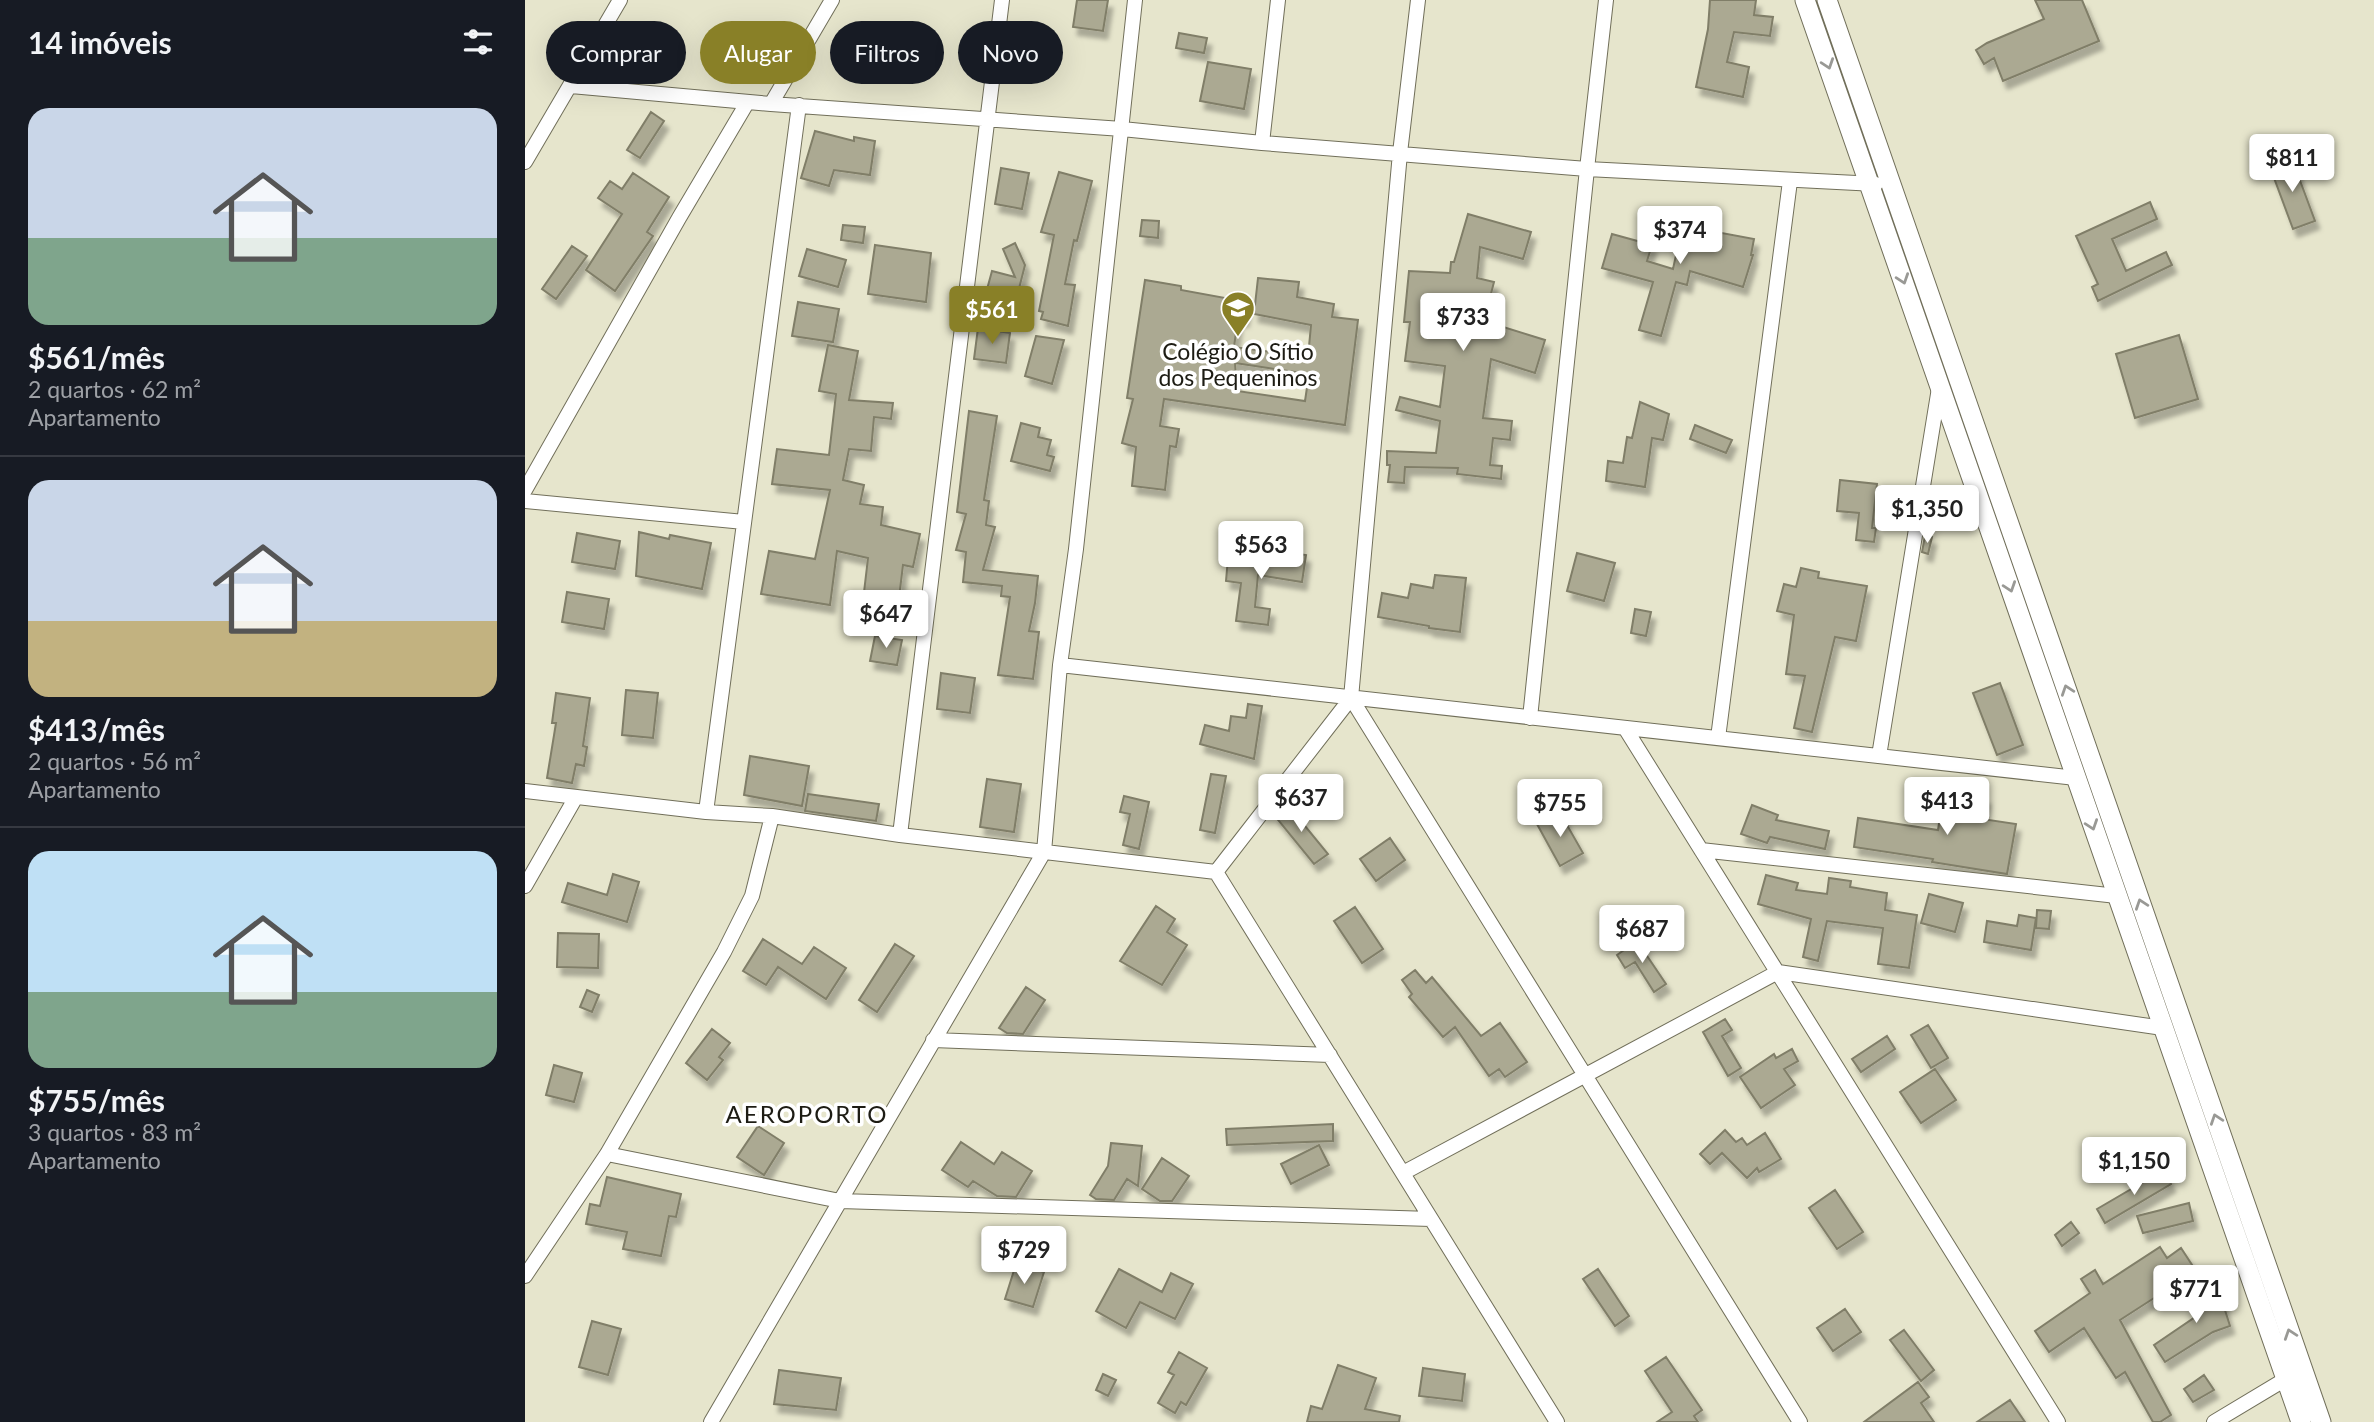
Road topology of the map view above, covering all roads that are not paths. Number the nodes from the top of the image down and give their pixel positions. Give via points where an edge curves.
1 (620, 0) edge
2 (832, 0) edge
3 (1002, 0) edge
4 (1135, 0) edge
5 (1278, 0) edge
6 (1418, 0) edge
7 (1607, 0) edge
8 (1805, 0) edge
9 (1827, 0) edge
10 (571, 86) junction
11 (747, 103) junction
12 (771, 104) junction
13 (799, 105) junction
14 (987, 120) junction
15 (1122, 129) junction
16 (1262, 144) junction
17 (1400, 153) junction
18 (525, 162) edge
19 (1587, 169) junction
20 (1790, 181) junction
21 (1891, 184) junction
22 (1870, 185) junction
23 (1939, 385) junction
24 (525, 490) edge
25 (525, 501) edge
26 (744, 522) junction
27 (1060, 666) junction
28 (1351, 698) junction
29 (1530, 718) junction
30 (1625, 728) junction
31 (1718, 738) junction
32 (1879, 756) junction
33 (2076, 778) junction
34 (525, 791) edge
35 (576, 797) junction
36 (706, 812) junction
37 (772, 816) junction
38 (900, 835) junction
39 (1701, 850) junction
40 (1044, 852) junction
41 (1216, 872) junction
42 (525, 886) edge
43 (2117, 896) junction
44 (1777, 972) junction
45 (2163, 1028) junction
46 (933, 1040) junction
47 (1330, 1055) junction
48 (1585, 1075) junction
49 (607, 1154) junction
50 (1403, 1173) junction
51 (840, 1201) junction
52 (1431, 1219) junction
53 (525, 1276) edge
54 (2294, 1374) junction
55 (711, 1422) edge
56 (1557, 1422) edge
57 (1800, 1422) edge
58 (2058, 1422) edge
59 (2214, 1422) edge
60 (2301, 1422) edge
61 (2321, 1422) edge

1 - 10 street
2 - 12 street
3 - 14 street
4 - 15 street
5 - 16 street
6 - 17 street
7 - 19 street
8 -> 22 street
9 - 21 street
10 - 11 street
10 - 18 street
11 - 12 street
11 - 24 street
12 - 13 street
13 - 14 street
13 - 26 street
14 - 15 street
14 - 38 street
15 - 16 street
15 - 27 street
16 - 17 street
17 - 19 street
17 - 28 street
19 - 20 street
19 - 29 street
20 - 22 street
20 - 31 street
21 - 22 street
54 -> 21 street
22 -> 23 street
23 - 32 street
23 -> 33 street
25 - 26 street
26 - 36 street
27 - 28 street
27 - 40 street
28 - 29 street
28 - 41 street
28 - 48 street
29 - 30 street
30 - 31 street
30 - 39 street
31 - 32 street
32 - 33 street
33 -> 43 street
34 - 35 street
35 - 36 street
35 - 42 street
36 - 37 street
37 - 38 street
37 - 49 street via 752,896
38 - 40 street
39 - 43 street
39 - 44 street
40 - 41 street
40 - 46 street
41 - 47 street
43 - 45 street
44 - 45 street
44 - 48 street
44 - 58 street
45 - 54 street
46 - 47 street
46 - 51 street
47 - 50 street
48 - 50 street
48 - 57 street
49 - 51 street
49 - 53 street
50 - 52 street
51 - 52 street
51 - 55 street
52 - 56 street
54 - 59 street
54 - 60 street
54 - 61 street

